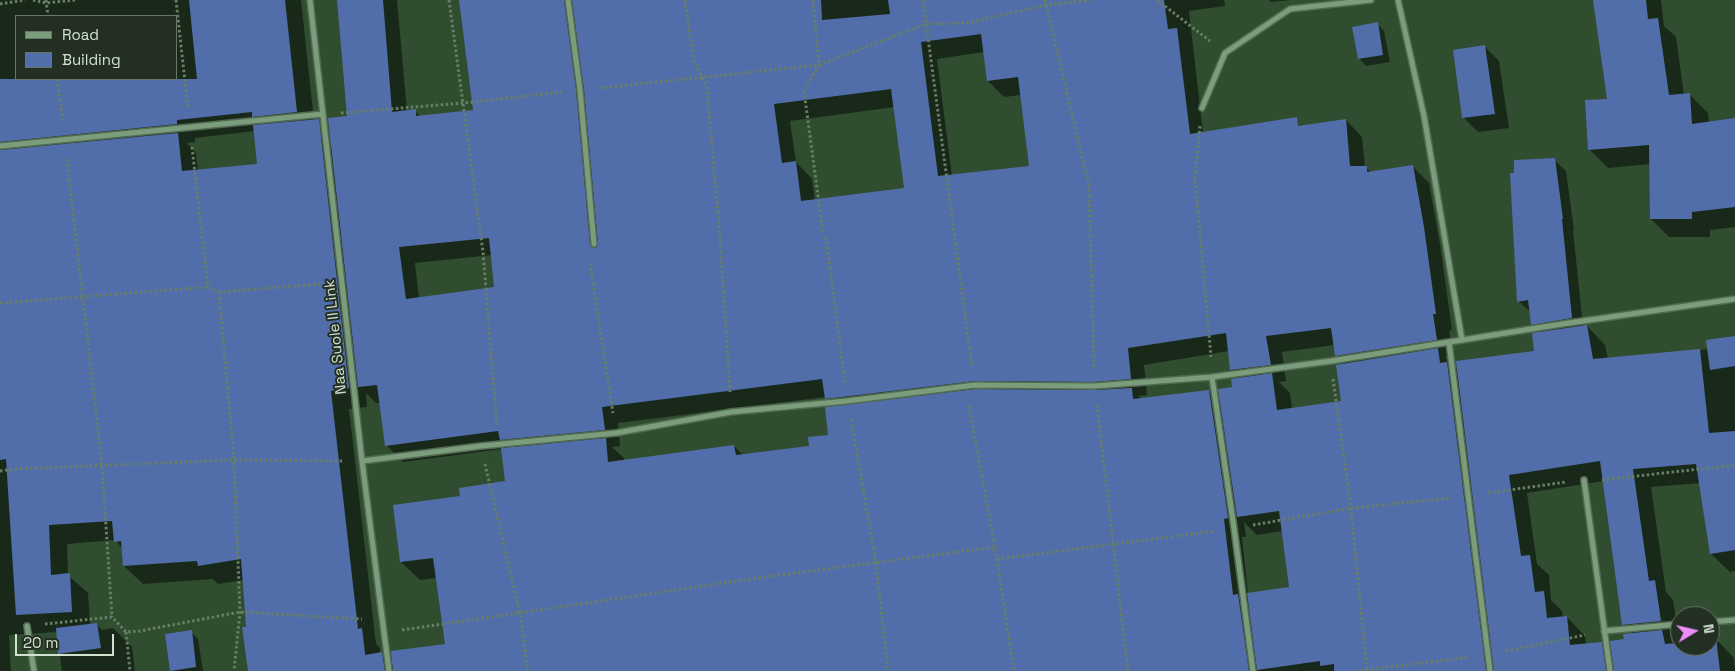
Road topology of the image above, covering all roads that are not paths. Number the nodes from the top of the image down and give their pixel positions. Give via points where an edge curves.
1 (310, 0) edge
2 (568, 0) edge
3 (1371, 0) edge
4 (1398, 0) edge
5 (1202, 108) road end
6 (323, 114) junction
7 (0, 146) edge
8 (594, 244) road end
9 (1735, 300) edge
10 (1462, 340) junction
11 (1449, 342) junction
12 (1212, 377) junction
13 (362, 461) junction
14 (1584, 480) road end
15 (1735, 620) edge
16 (1720, 621) edge
17 (1670, 625) edge
18 (27, 626) road end
19 (1604, 631) junction
20 (34, 671) edge
21 (389, 671) edge
22 (1253, 671) edge
23 (1490, 671) edge
24 (1610, 671) edge

1 - 6 street, Naa Suole II Link
2 - 8 street
3 - 5 street via 1290,9 1225,53
4 - 10 street via 1424,116
6 - 7 street
6 - 13 street, Naa Suole II Link
9 - 10 street
10 - 11 street
11 - 12 street
11 - 23 street
12 - 13 street via 1094,386 974,385 731,412 616,434
12 - 22 street
13 - 21 street, Naa Suole II Link
14 - 19 street
15 - 16 street
17 - 19 street
18 - 20 street
19 - 24 street

